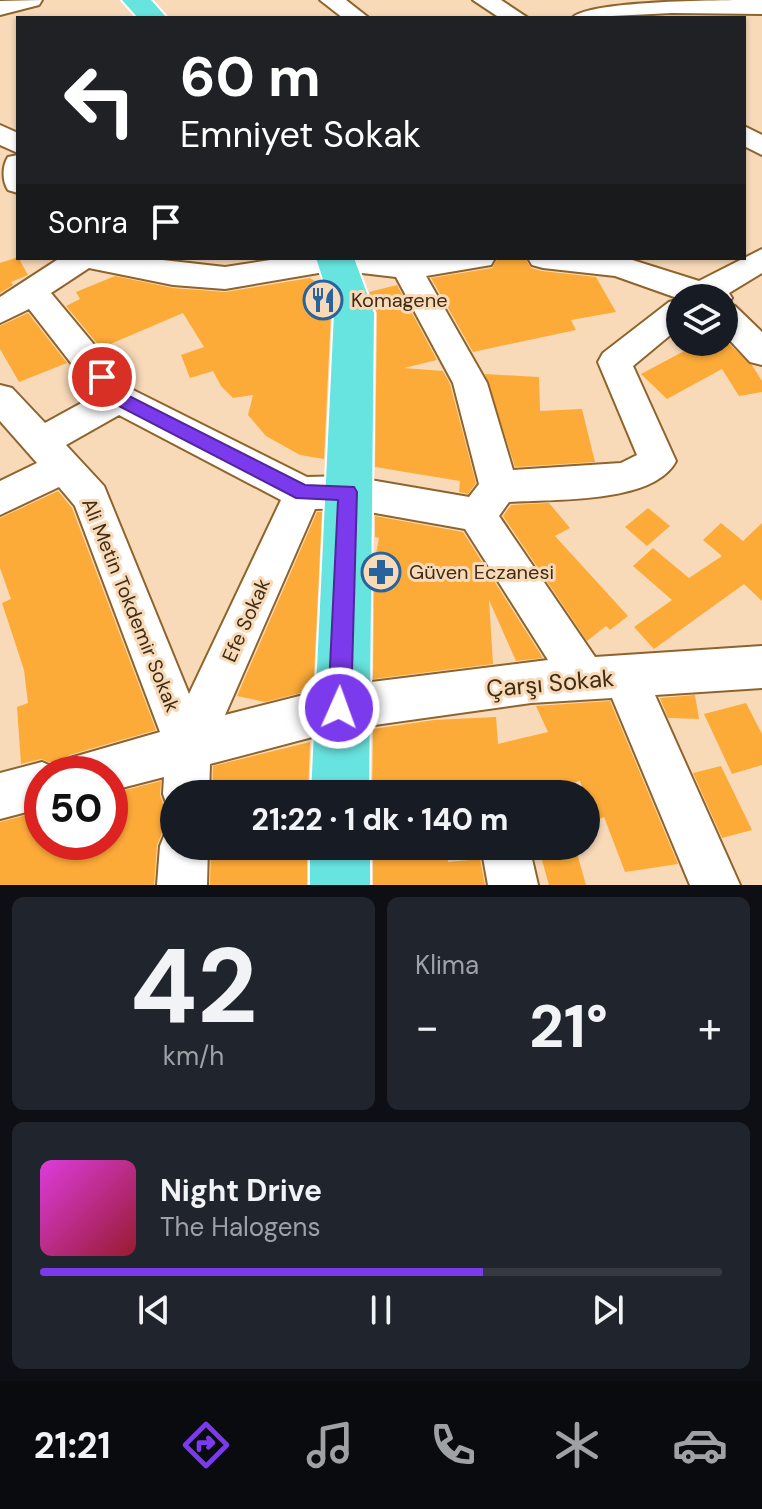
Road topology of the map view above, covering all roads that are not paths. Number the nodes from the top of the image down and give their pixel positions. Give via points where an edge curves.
1 (31, 0) edge
2 (136, 0) edge
3 (331, 0) edge
4 (484, 0) edge
5 (762, 7) edge
6 (0, 8) edge
7 (506, 12) edge
8 (617, 14) edge
9 (151, 16) edge
10 (355, 16) edge
11 (79, 260) edge
12 (102, 260) edge
13 (330, 260) edge
14 (336, 260) edge
15 (344, 260) edge
16 (465, 260) edge
17 (562, 260) edge
18 (751, 266) edge
19 (406, 268) junction
20 (729, 284) edge
21 (666, 286) edge
22 (32, 291) junction
23 (738, 311) edge
24 (0, 312) edge
25 (762, 318) edge
26 (666, 329) edge
27 (738, 331) edge
28 (762, 353) edge
29 (0, 398) edge
30 (119, 399) junction
31 (51, 454) junction
32 (325, 492) junction
33 (0, 499) edge
34 (488, 501) junction
35 (762, 667) edge
36 (604, 677) junction
37 (339, 708) junction
38 (188, 747) junction
39 (128, 763) edge
40 (187, 780) edge
41 (340, 780) edge
42 (24, 790) edge
43 (0, 796) edge
44 (183, 860) edge
45 (340, 860) edge
46 (508, 860) edge
47 (182, 885) edge
48 (340, 885) edge
49 (513, 885) edge
50 (715, 885) edge

1 - 6 street
2 - 9 main road
3 - 10 street
4 - 7 street
5 - 8 street via 693,5
11 - 22 street
12 - 13 street via 225,278
14 - 32 main road via 354,313
15 - 19 street
16 - 19 street
17 - 21 street via 617,266
18 - 20 street
19 - 34 street via 470,383
22 - 24 street
22 - 30 street
23 - 25 street
26 - 34 street via 615,362 658,461 626,478
27 - 28 street
29 - 31 street, Ali Metin Tokdemir Sokak
30 - 31 street
30 - 32 street
31 - 33 street
31 - 38 street, Ali Metin Tokdemir Sokak via 91,497
32 - 34 street
32 - 37 main road
32 - 38 street, Efe Sokak
34 - 36 street
35 - 36 street, Çarşı Sokak
36 - 37 street, Çarşı Sokak
36 - 50 street
37 - 38 street, Çarşı Sokak
37 - 41 main road
38 - 39 street, Çarşı Sokak
38 - 40 street
42 - 43 street
44 - 47 street
45 - 48 main road
46 - 49 street

